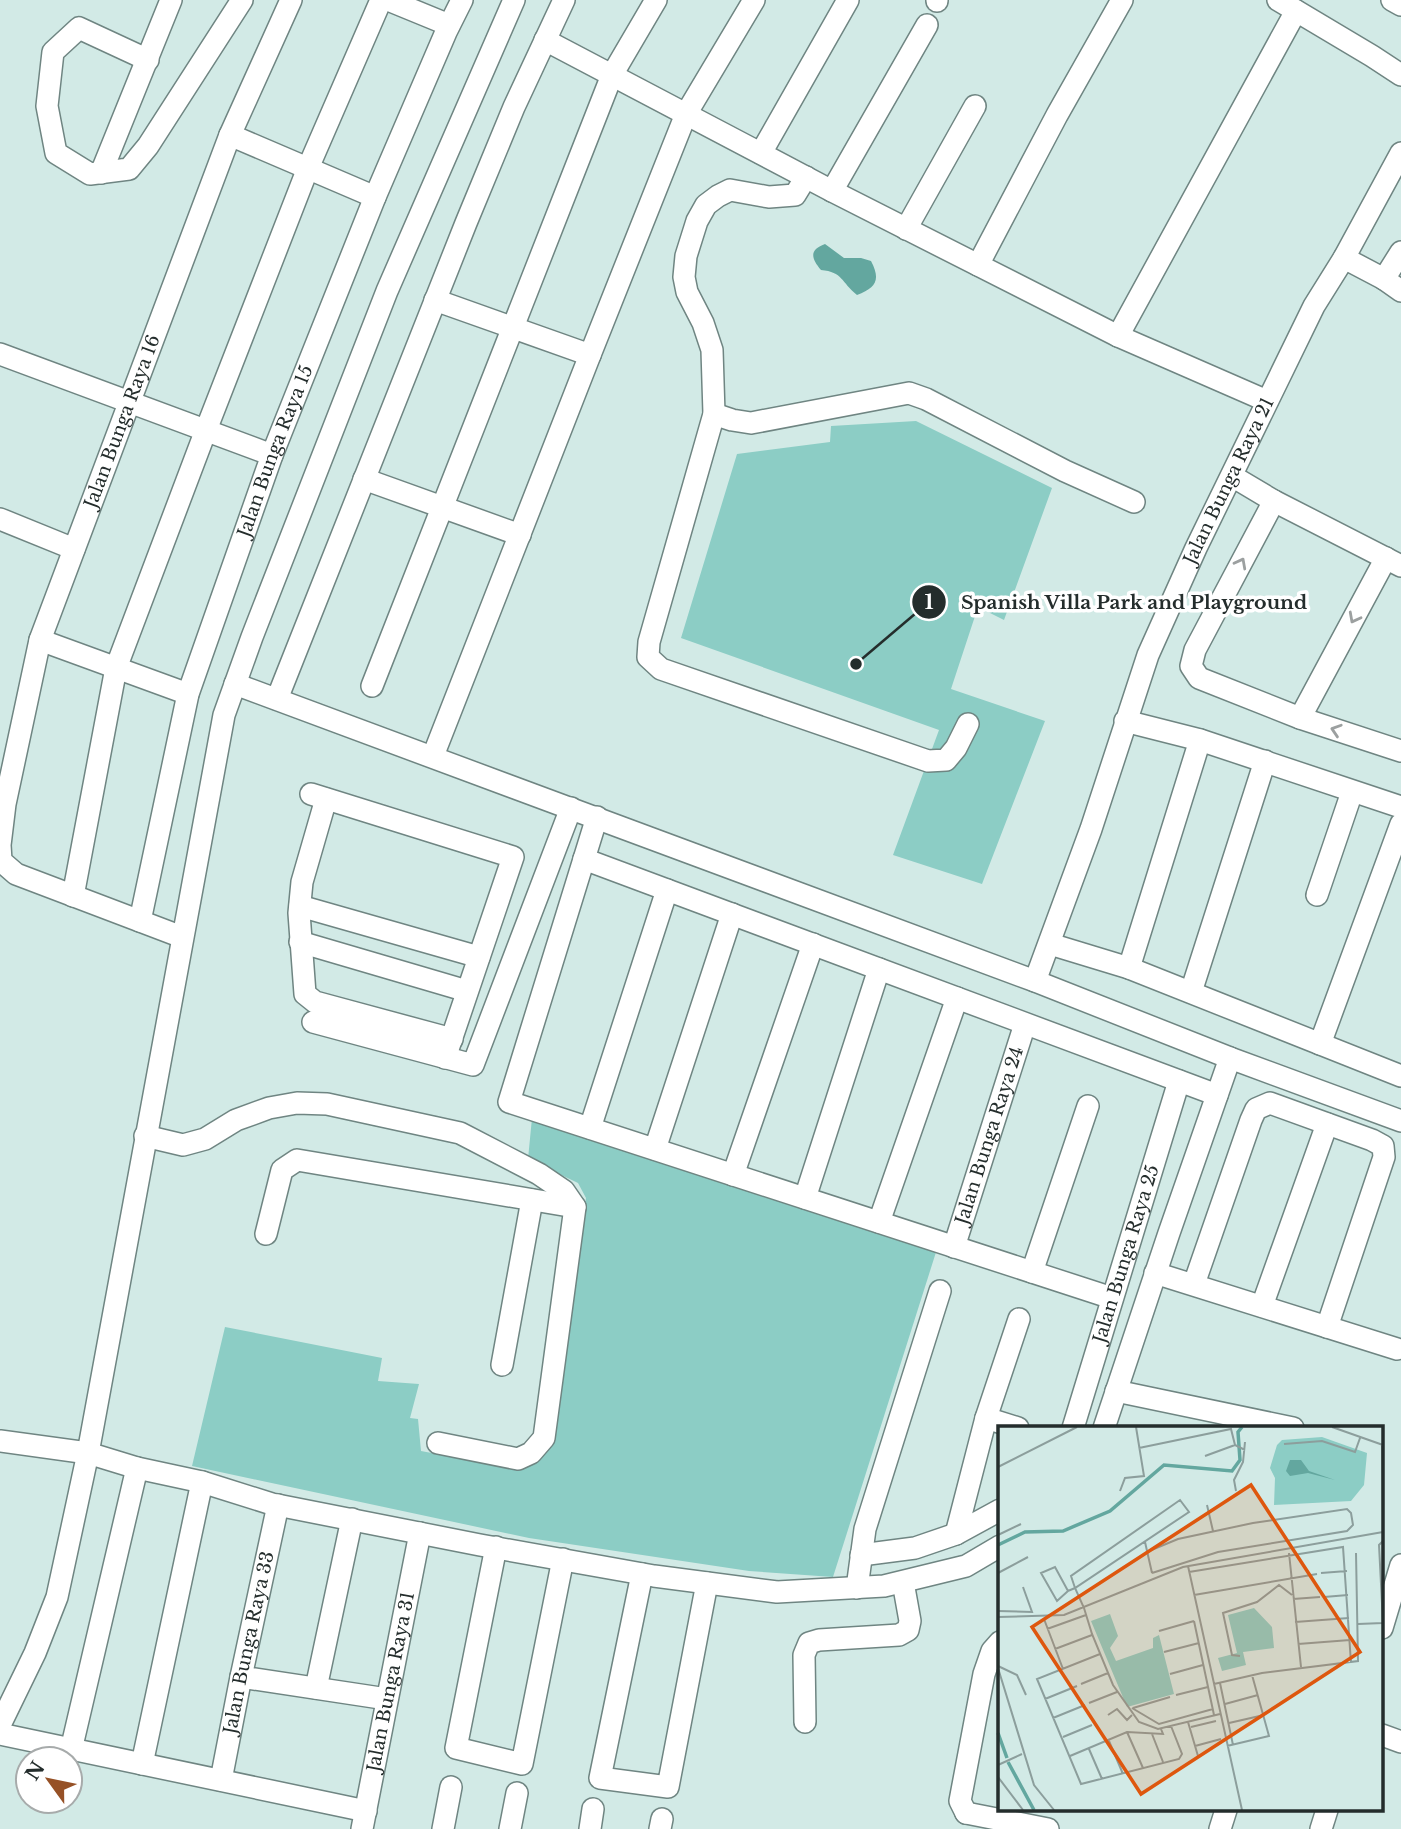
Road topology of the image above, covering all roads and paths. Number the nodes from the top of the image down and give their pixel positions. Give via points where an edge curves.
1 (171, 0) edge
2 (242, 0) edge
3 (291, 0) edge
4 (381, 0) edge
5 (388, 0) edge
6 (462, 0) edge
7 (513, 0) edge
8 (564, 0) edge
9 (656, 0) edge
10 (754, 0) edge
11 (848, 0) edge
12 (1122, 0) edge
13 (1392, 0) edge
14 (1287, 5) edge
15 (1401, 5) edge
16 (449, 25) junction
17 (927, 25) dead end
18 (545, 40) junction
19 (148, 60) junction
20 (612, 75) junction
21 (1401, 75) edge
22 (975, 106) dead end
23 (686, 114) junction
24 (230, 135) junction
25 (761, 153) junction
26 (1401, 153) edge
27 (308, 168) junction
28 (101, 173) junction
29 (806, 177) junction
30 (832, 191) junction
31 (375, 197) junction
32 (906, 229) junction
33 (1401, 253) edge
34 (1344, 258) junction
35 (978, 265) junction
36 (1393, 285) edge
37 (435, 300) junction
38 (513, 327) junction
39 (1118, 336) junction
40 (0, 354) edge
41 (590, 355) junction
42 (1267, 401) junction
43 (129, 402) junction
44 (714, 414) junction
45 (205, 430) junction
46 (272, 455) junction
47 (1232, 476) junction
48 (364, 479) junction
49 (1274, 501) junction
50 (1134, 502) dead end
51 (443, 506) junction
52 (0, 519) edge
53 (520, 535) junction
54 (74, 549) junction
55 (1393, 562) edge
56 (40, 640) junction
57 (116, 668) junction
58 (235, 684) junction
59 (372, 686) dead end
60 (188, 694) junction
61 (277, 699) junction
62 (1300, 718) junction
63 (1125, 721) junction
64 (968, 724) dead end
65 (1200, 740) junction
66 (1401, 751) edge
67 (433, 756) junction
68 (1265, 761) junction
69 (1352, 792) junction
70 (1401, 807) edge
71 (571, 808) junction
72 (597, 817) junction
73 (1401, 824) edge
74 (0, 855) edge
75 (584, 859) junction
76 (667, 890) junction
77 (1317, 895) dead end
78 (74, 896) junction
79 (300, 906) junction
80 (732, 914) junction
81 (140, 921) junction
82 (182, 937) junction
83 (300, 942) junction
84 (813, 944) junction
85 (1050, 944) junction
86 (479, 957) junction
87 (1129, 968) junction
88 (878, 969) junction
89 (1035, 981) junction
90 (467, 991) junction
91 (1191, 992) junction
92 (957, 998) junction
93 (313, 1022) dead end
94 (1025, 1024) junction
95 (1320, 1044) junction
96 (448, 1048) junction
97 (1230, 1058) junction
98 (1401, 1076) edge
99 (1179, 1081) junction
100 (1217, 1095) junction
101 (1087, 1106) dead end
102 (1401, 1121) edge
103 (1327, 1124) junction
104 (590, 1128) junction
105 (145, 1136) junction
106 (655, 1149) junction
107 (733, 1175) junction
108 (805, 1198) junction
109 (532, 1200) junction
110 (575, 1207) junction
111 (879, 1222) junction
112 (266, 1234) dead end
113 (954, 1247) junction
114 (1032, 1272) junction
115 (1155, 1273) junction
116 (1194, 1284) junction
117 (940, 1291) dead end
118 (1112, 1298) junction
119 (1262, 1307) junction
120 (1018, 1319) dead end
121 (1326, 1327) junction
122 (1397, 1349) dead end
123 (502, 1365) dead end
124 (1116, 1391) junction
125 (986, 1418) junction
126 (1012, 1426) edge
127 (1074, 1426) edge
128 (1105, 1426) edge
129 (1283, 1426) edge
130 (0, 1441) edge
131 (438, 1443) dead end
132 (88, 1453) junction
133 (137, 1468) junction
134 (202, 1482) junction
135 (278, 1505) junction
136 (998, 1511) edge
137 (352, 1519) junction
138 (419, 1533) junction
139 (956, 1534) junction
140 (496, 1546) junction
141 (998, 1547) edge
142 (861, 1555) junction
143 (562, 1559) junction
144 (1401, 1565) edge
145 (642, 1574) junction
146 (903, 1582) junction
147 (707, 1583) junction
148 (857, 1588) junction
149 (1384, 1622) edge
150 (998, 1644) edge
151 (992, 1675) edge
152 (241, 1677) junction
153 (316, 1689) junction
154 (387, 1699) junction
155 (805, 1722) dead end
156 (0, 1725) edge
157 (0, 1734) edge
158 (1384, 1736) edge
159 (1401, 1742) edge
160 (49, 1745) edge
161 (72, 1745) edge
162 (84, 1753) edge
163 (142, 1764) junction
164 (221, 1780) junction
165 (452, 1787) dead end
166 (517, 1793) dead end
167 (1225, 1812) edge
168 (1326, 1812) edge
169 (364, 1820) edge
170 (965, 1821) edge
171 (443, 1829) edge
172 (510, 1829) edge
173 (1048, 1829) edge
174 (1220, 1829) edge
175 (1321, 1829) edge

1 - 19 street
2 - 28 street via 148,146 129,169
3 - 24 street, Jalan Bunga Raya 16
4 - 27 street
5 - 16 street
6 - 16 street, Jalan Bunga Raya 15
7 - 58 street via 387,291
8 - 18 street
9 - 20 street
10 - 23 street
11 - 25 street
12 - 35 street
13 - 15 street
14 - 21 street
14 - 39 street
16 - 31 street, Jalan Bunga Raya 15
17 - 30 street
18 - 20 street
18 - 37 street
19 - 28 street
19 - 28 street via 79,29 53,52 47,106 56,153 90,174
20 - 23 street
20 - 38 street
22 - 32 street
23 - 25 street
23 - 41 street
24 - 27 street
24 - 43 street, Jalan Bunga Raya 16
25 - 29 street
26 - 34 street, Jalan Bunga Raya 21
27 - 31 street
27 - 45 street
29 - 30 street
29 - 44 street via 796,195 769,197 730,190 706,205 697,221 684,277 712,350
30 - 32 street
31 - 46 street, Jalan Bunga Raya 15
32 - 35 street
33 - 36 street
34 - 36 street
34 - 42 street, Jalan Bunga Raya 21 via 1314,306
35 - 39 street
37 - 38 street
37 - 48 street
38 - 41 street
38 - 51 street
39 - 42 street
40 - 43 street
41 - 53 street
42 - 47 street, Jalan Bunga Raya 21
43 - 45 street
43 - 54 street, Jalan Bunga Raya 16
44 - 50 street via 751,424 909,393
44 - 64 street via 648,657 661,669 928,761 946,760
45 - 46 street
45 - 57 street
46 - 60 street, Jalan Bunga Raya 15
47 - 49 street
47 - 63 street, Jalan Bunga Raya 21 via 1148,655
48 - 51 street
48 - 61 street
49 - 55 street
62 -> 49 street via 1199,678 1191,666 1195,650
51 - 53 street
51 - 59 street
52 - 54 street
53 - 67 street
54 - 56 street, Jalan Bunga Raya 16
55 -> 62 street
56 - 57 street
56 - 74 street, Jalan Bunga Raya 16 via 5,804
57 - 60 street
57 - 78 street
58 - 61 street
58 - 82 street via 224,715
60 - 81 street, Jalan Bunga Raya 15
61 - 67 street
66 -> 62 street
63 - 65 street
63 - 85 street, Jalan Bunga Raya 21
65 - 68 street
65 - 87 street
67 - 71 street
68 - 69 street
68 - 91 street
69 - 70 street
69 - 77 street
71 - 72 street
71 - 96 street via 473,1065
72 - 75 street
72 - 89 street
73 - 95 street
74 - 78 street via 16,874
75 - 76 street
75 - 104 street via 509,1102
76 - 80 street
76 - 104 street
78 - 81 street
79 - 83 street
79 - 86 street
79 - 86 street via 319,797 513,857
80 - 84 street
80 - 106 street
81 - 82 street
82 - 105 street
83 - 90 street
83 - 96 street via 305,994 314,1002
84 - 88 street
84 - 107 street
85 - 87 street
85 - 89 street, Jalan Bunga Raya 21
86 - 90 street
87 - 91 street
88 - 92 street
88 - 108 street
89 - 97 street
90 - 96 street
91 - 95 street
92 - 94 street
92 - 111 street
93 - 96 street
94 - 99 street
94 - 113 street, Jalan Bunga Raya 24
95 - 98 street
97 - 100 street
97 - 102 street
99 - 100 street
99 - 118 street, Jalan Bunga Raya 25
100 - 115 street
101 - 114 street
103 - 116 street via 1269,1103 1256,1109
103 - 119 street
103 - 121 street via 1383,1146 1384,1157
104 - 106 street
105 - 110 street via 183,1145 269,1108 327,1104 460,1133 539,1174 564,1191
105 - 132 street
106 - 107 street
107 - 108 street
108 - 111 street
109 - 110 street
109 - 112 street via 297,1160 282,1170
109 - 123 street
110 - 131 street via 544,1438 518,1459
111 - 113 street
113 - 114 street
114 - 118 street
115 - 116 street
115 - 124 street
116 - 119 street
117 - 142 street via 865,1529
118 - 127 street, Jalan Bunga Raya 25
119 - 121 street
120 - 125 street
121 - 122 street
124 - 128 street
124 - 129 street
125 - 126 street
125 - 139 street
130 - 132 street
132 - 133 street
132 - 156 street via 57,1597
133 - 134 street
133 - 161 street
134 - 135 street
134 - 163 street
135 - 137 street
135 - 152 street, Jalan Bunga Raya 33
136 - 139 street
137 - 138 street
137 - 153 street
138 - 140 street
138 - 154 street, Jalan Bunga Raya 31
139 - 142 street via 915,1548
140 - 143 street
140 - 143 street via 456,1748 522,1764
141 - 146 street via 966,1566
142 - 148 street
143 - 145 street
144 - 149 street
145 - 147 street
145 - 147 street via 600,1778 668,1787
146 - 148 street
146 - 155 street via 908,1630 808,1643 804,1654
147 - 148 street via 777,1592
150 - 151 street via 992,1651
151 - 170 street via 960,1801
152 - 153 street
152 - 164 street, Jalan Bunga Raya 33
153 - 154 street
154 - 169 street, Jalan Bunga Raya 31
157 - 160 street
158 - 159 street
162 - 163 street
163 - 164 street
164 - 169 street
165 - 171 street
166 - 172 street
167 - 174 street
168 - 175 street
170 - 173 street

